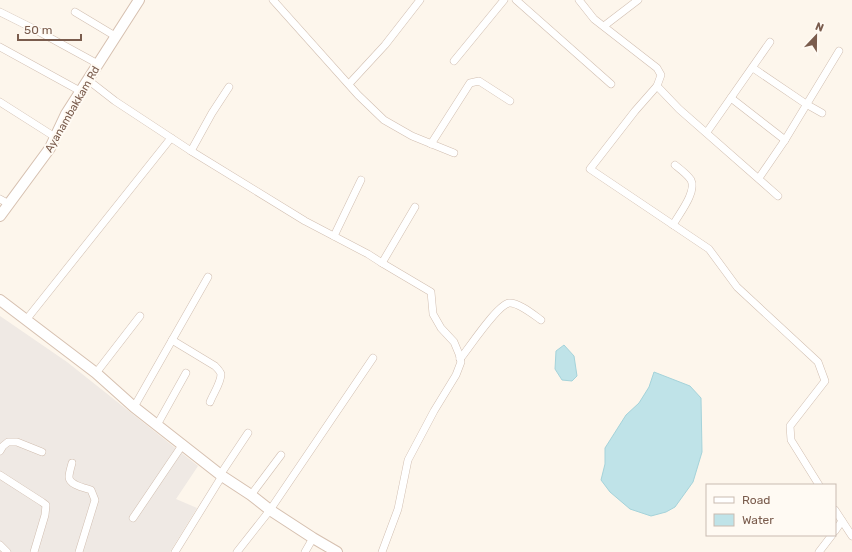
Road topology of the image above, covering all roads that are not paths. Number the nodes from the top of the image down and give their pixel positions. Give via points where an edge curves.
1 (139, 0) edge
2 (273, 0) edge
3 (420, 0) edge
4 (504, 0) edge
5 (516, 0) edge
6 (579, 0) edge
7 (638, 0) edge
8 (0, 12) edge
9 (75, 12) dead end
10 (604, 26) junction
11 (115, 36) junction
12 (770, 42) dead end
13 (0, 48) edge
14 (839, 51) dead end
15 (454, 60) dead end
16 (98, 64) junction
17 (753, 68) junction
18 (88, 80) junction
19 (349, 84) junction
20 (610, 84) dead end
21 (657, 86) junction
22 (229, 87) dead end
23 (80, 91) junction
24 (731, 98) junction
25 (510, 101) dead end
26 (0, 102) edge
27 (806, 104) junction
28 (822, 113) dead end
29 (707, 132) junction
30 (55, 137) junction
31 (171, 138) junction
32 (784, 140) junction
33 (431, 144) junction
34 (191, 151) junction
35 (454, 153) dead end
36 (675, 165) dead end
37 (759, 178) junction
38 (361, 180) dead end
39 (778, 196) dead end
40 (4, 202) edge
41 (415, 207) dead end
42 (0, 216) edge
43 (673, 225) junction
44 (334, 236) junction
45 (382, 263) junction
46 (208, 277) dead end
47 (0, 300) edge
48 (140, 316) dead end
49 (26, 320) junction
50 (541, 320) dead end
51 (172, 340) junction
52 (373, 358) dead end
53 (460, 359) junction
54 (96, 373) junction
55 (186, 373) dead end
56 (210, 402) dead end
57 (134, 407) junction
58 (157, 425) junction
59 (248, 432) dead end
60 (183, 444) junction
61 (0, 451) edge
62 (42, 452) dead end
63 (281, 455) dead end
64 (72, 463) dead end
65 (0, 475) edge
66 (221, 476) junction
67 (818, 484) edge
68 (251, 495) junction
69 (270, 510) junction
70 (836, 512) edge
71 (133, 518) dead end
72 (842, 521) junction
73 (836, 530) edge
74 (831, 536) edge
75 (852, 536) edge
76 (313, 538) junction
77 (0, 545) edge
78 (6, 552) edge
79 (34, 552) edge
80 (79, 552) edge
81 (175, 552) edge
82 (237, 552) edge
83 (305, 552) edge
84 (337, 552) edge
85 (382, 552) edge
86 (819, 552) edge

1 - 11 street, Ayanambakkam Rd
2 - 19 street
3 - 19 street via 385,45
4 - 15 street
5 - 20 street
6 - 10 street via 594,19
7 - 10 street
8 - 16 street
9 - 11 street
10 - 21 street via 658,68 661,74
11 - 16 street, Ayanambakkam Rd
12 - 17 street
13 - 23 street
14 - 27 street
16 - 18 street, Ayanambakkam Rd
17 - 24 street
17 - 27 street
18 - 23 street, Ayanambakkam Rd
18 - 31 street
19 - 33 street via 384,120
21 - 29 street via 679,109
21 - 43 street via 590,169
22 - 34 street
23 - 30 street, Ayanambakkam Rd
24 - 29 street
24 - 32 street
25 - 33 street via 479,81 470,83
26 - 30 street
27 - 28 street
27 - 32 street
29 - 37 street
30 - 40 street, Ayanambakkam Rd via 50,148
31 - 34 street
31 - 49 street
32 - 37 street
33 - 35 street
34 - 44 street
36 - 43 street via 691,180 693,188
37 - 39 street
38 - 44 street
40 - 42 street, Ayanambakkam Rd
41 - 45 street
43 - 67 street via 709,249 737,287 818,362 825,381 790,426 791,440
44 - 45 street
45 - 53 street via 431,292 433,314 454,342
46 - 51 street
47 - 49 street
48 - 54 street
49 - 54 street
50 - 53 street via 517,304 509,303 502,306
51 - 56 street via 219,370 221,374
51 - 57 street
52 - 69 street
53 - 85 street via 456,375 408,460 398,509
54 - 57 street
55 - 58 street
57 - 58 street
58 - 60 street
59 - 66 street
60 - 66 street
60 - 71 street
61 - 62 street via 8,442 17,442
63 - 68 street
64 - 80 street via 69,480 91,490 95,500
65 - 79 street via 46,505
66 - 68 street
66 - 81 street
68 - 69 street
69 - 76 street
69 - 82 street
70 - 72 street
72 - 73 street
72 - 75 street
74 - 86 street
76 - 83 street
76 - 84 street
77 - 78 street

